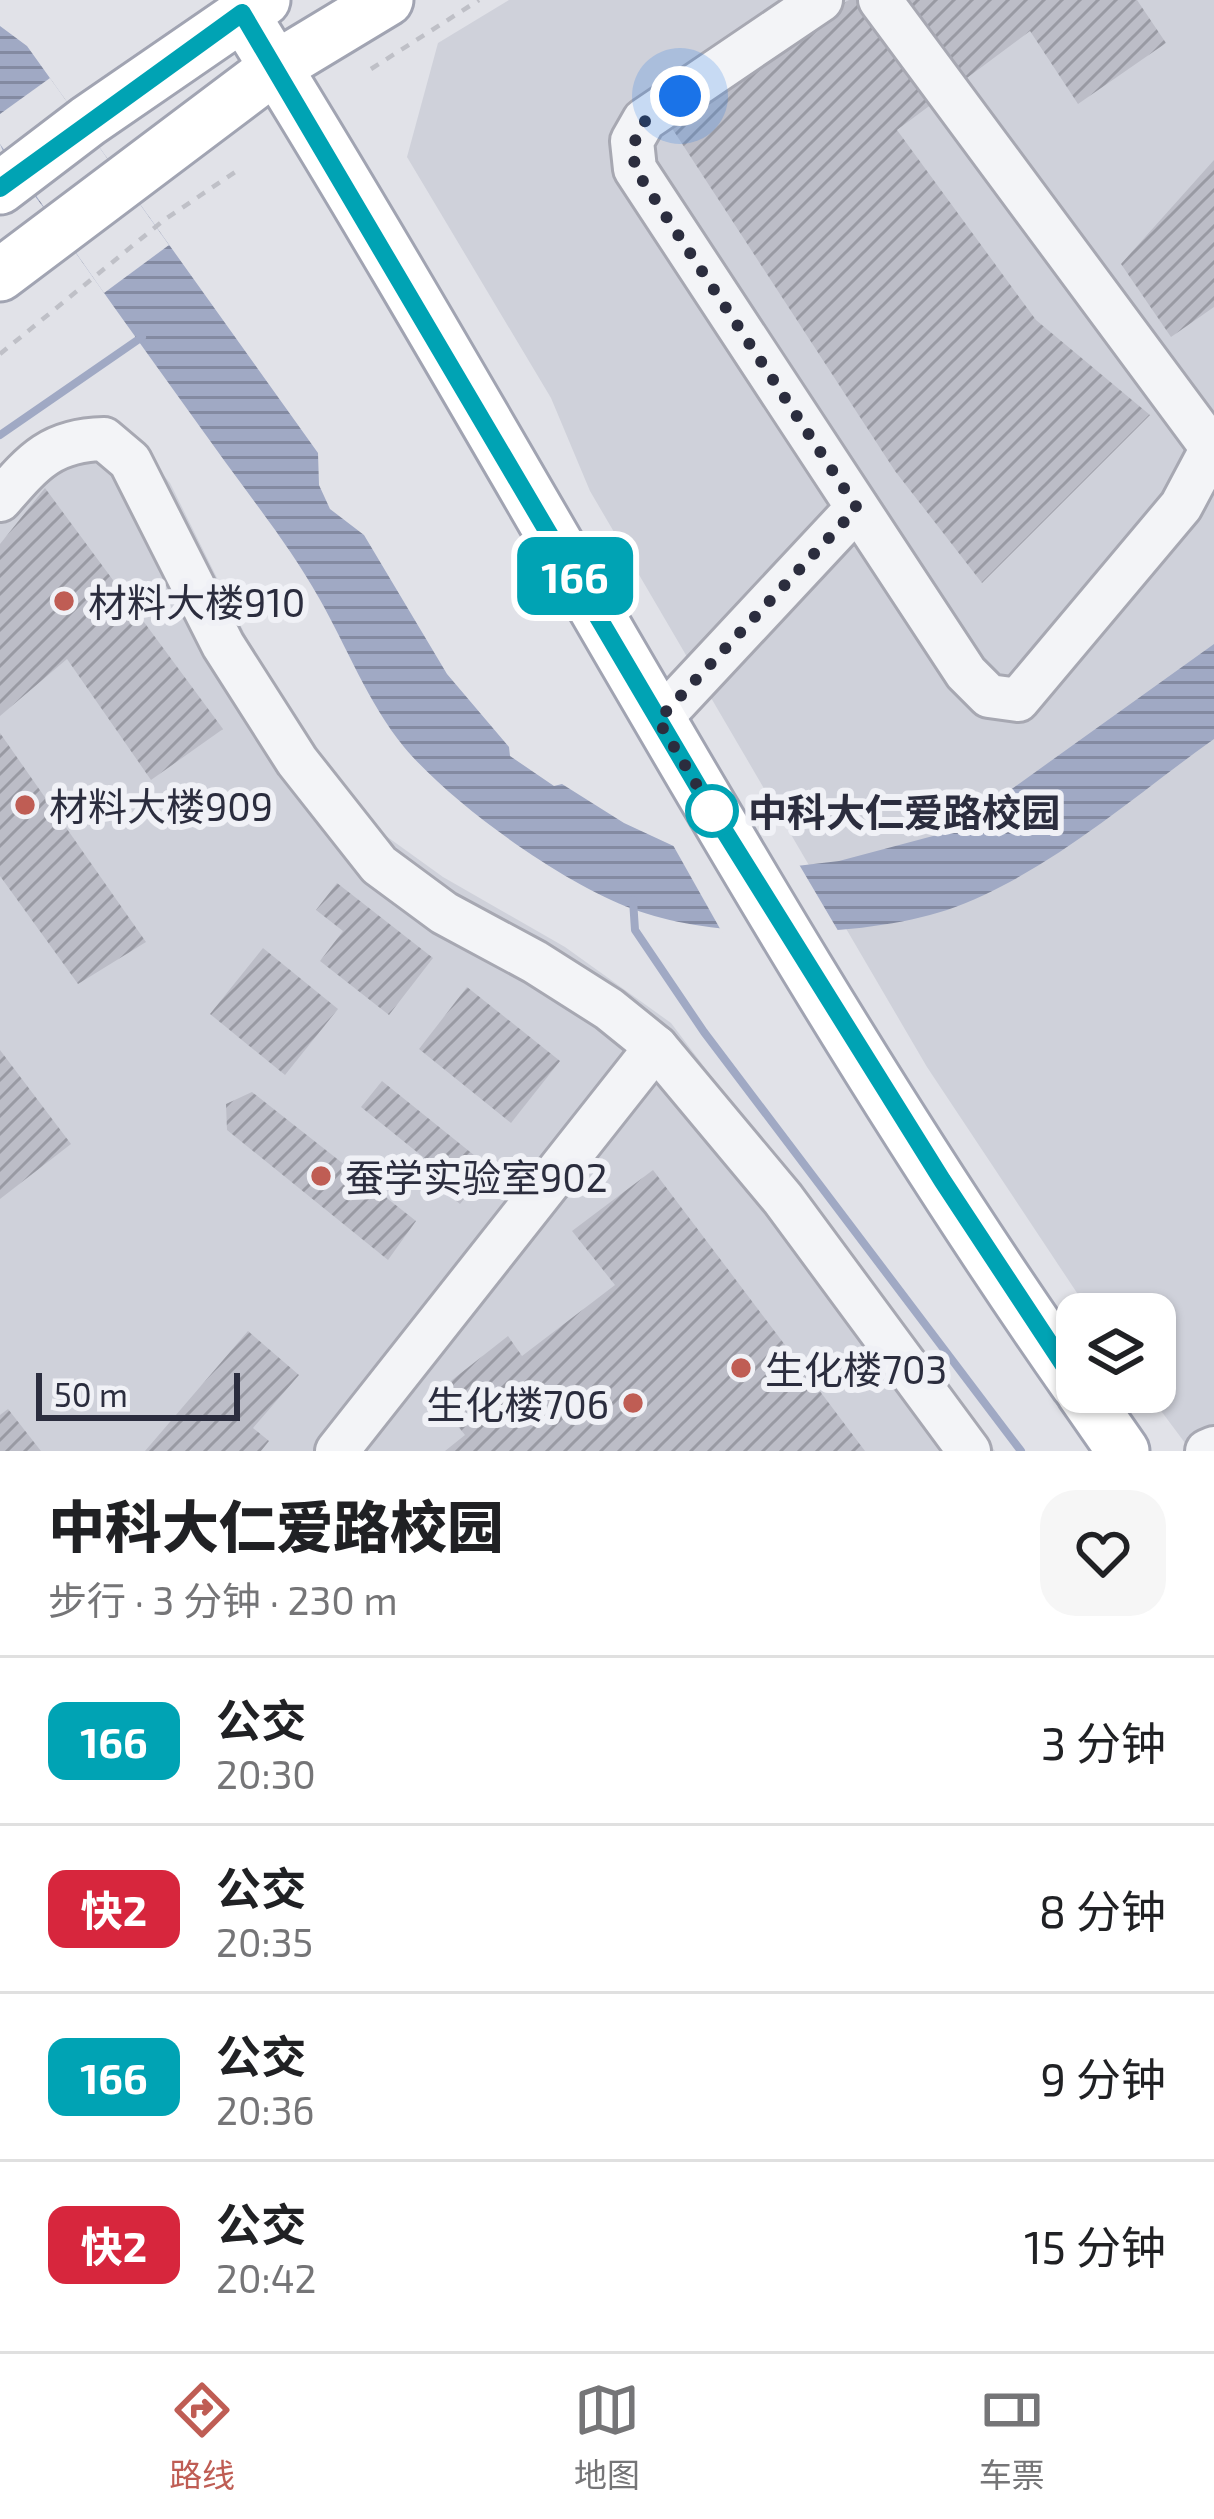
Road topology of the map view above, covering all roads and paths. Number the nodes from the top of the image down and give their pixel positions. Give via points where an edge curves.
1 (387, 0) edge
2 (479, 0) edge
3 (821, 0) edge
4 (880, 0) edge
5 (247, 4) edge
6 (276, 67) junction
7 (371, 69) dead end
8 (241, 168) dead end
9 (8, 182) edge
10 (0, 275) edge
11 (0, 353) edge
12 (1213, 448) edge
13 (0, 500) edge
14 (857, 508) junction
15 (658, 720) junction
16 (656, 1048) junction
17 (1056, 1353) edge
18 (1096, 1413) edge
19 (337, 1451) edge
20 (969, 1451) edge
21 (1124, 1451) edge

1 - 6 main road
2 - 7 path
3 - 14 lane via 644,120 632,141 635,169
4 - 12 lane
5 - 6 main road
5 - 9 main road
6 - 10 main road
6 - 15 main road
8 - 11 path
12 - 14 lane via 1181,506 1018,700 989,696 965,673
13 - 16 lane via 44,454 73,440 104,440 130,461 223,645 297,761 379,866 609,1009
14 - 15 lane
15 - 17 main road
16 - 19 lane
16 - 20 lane via 783,1199
18 - 21 main road

